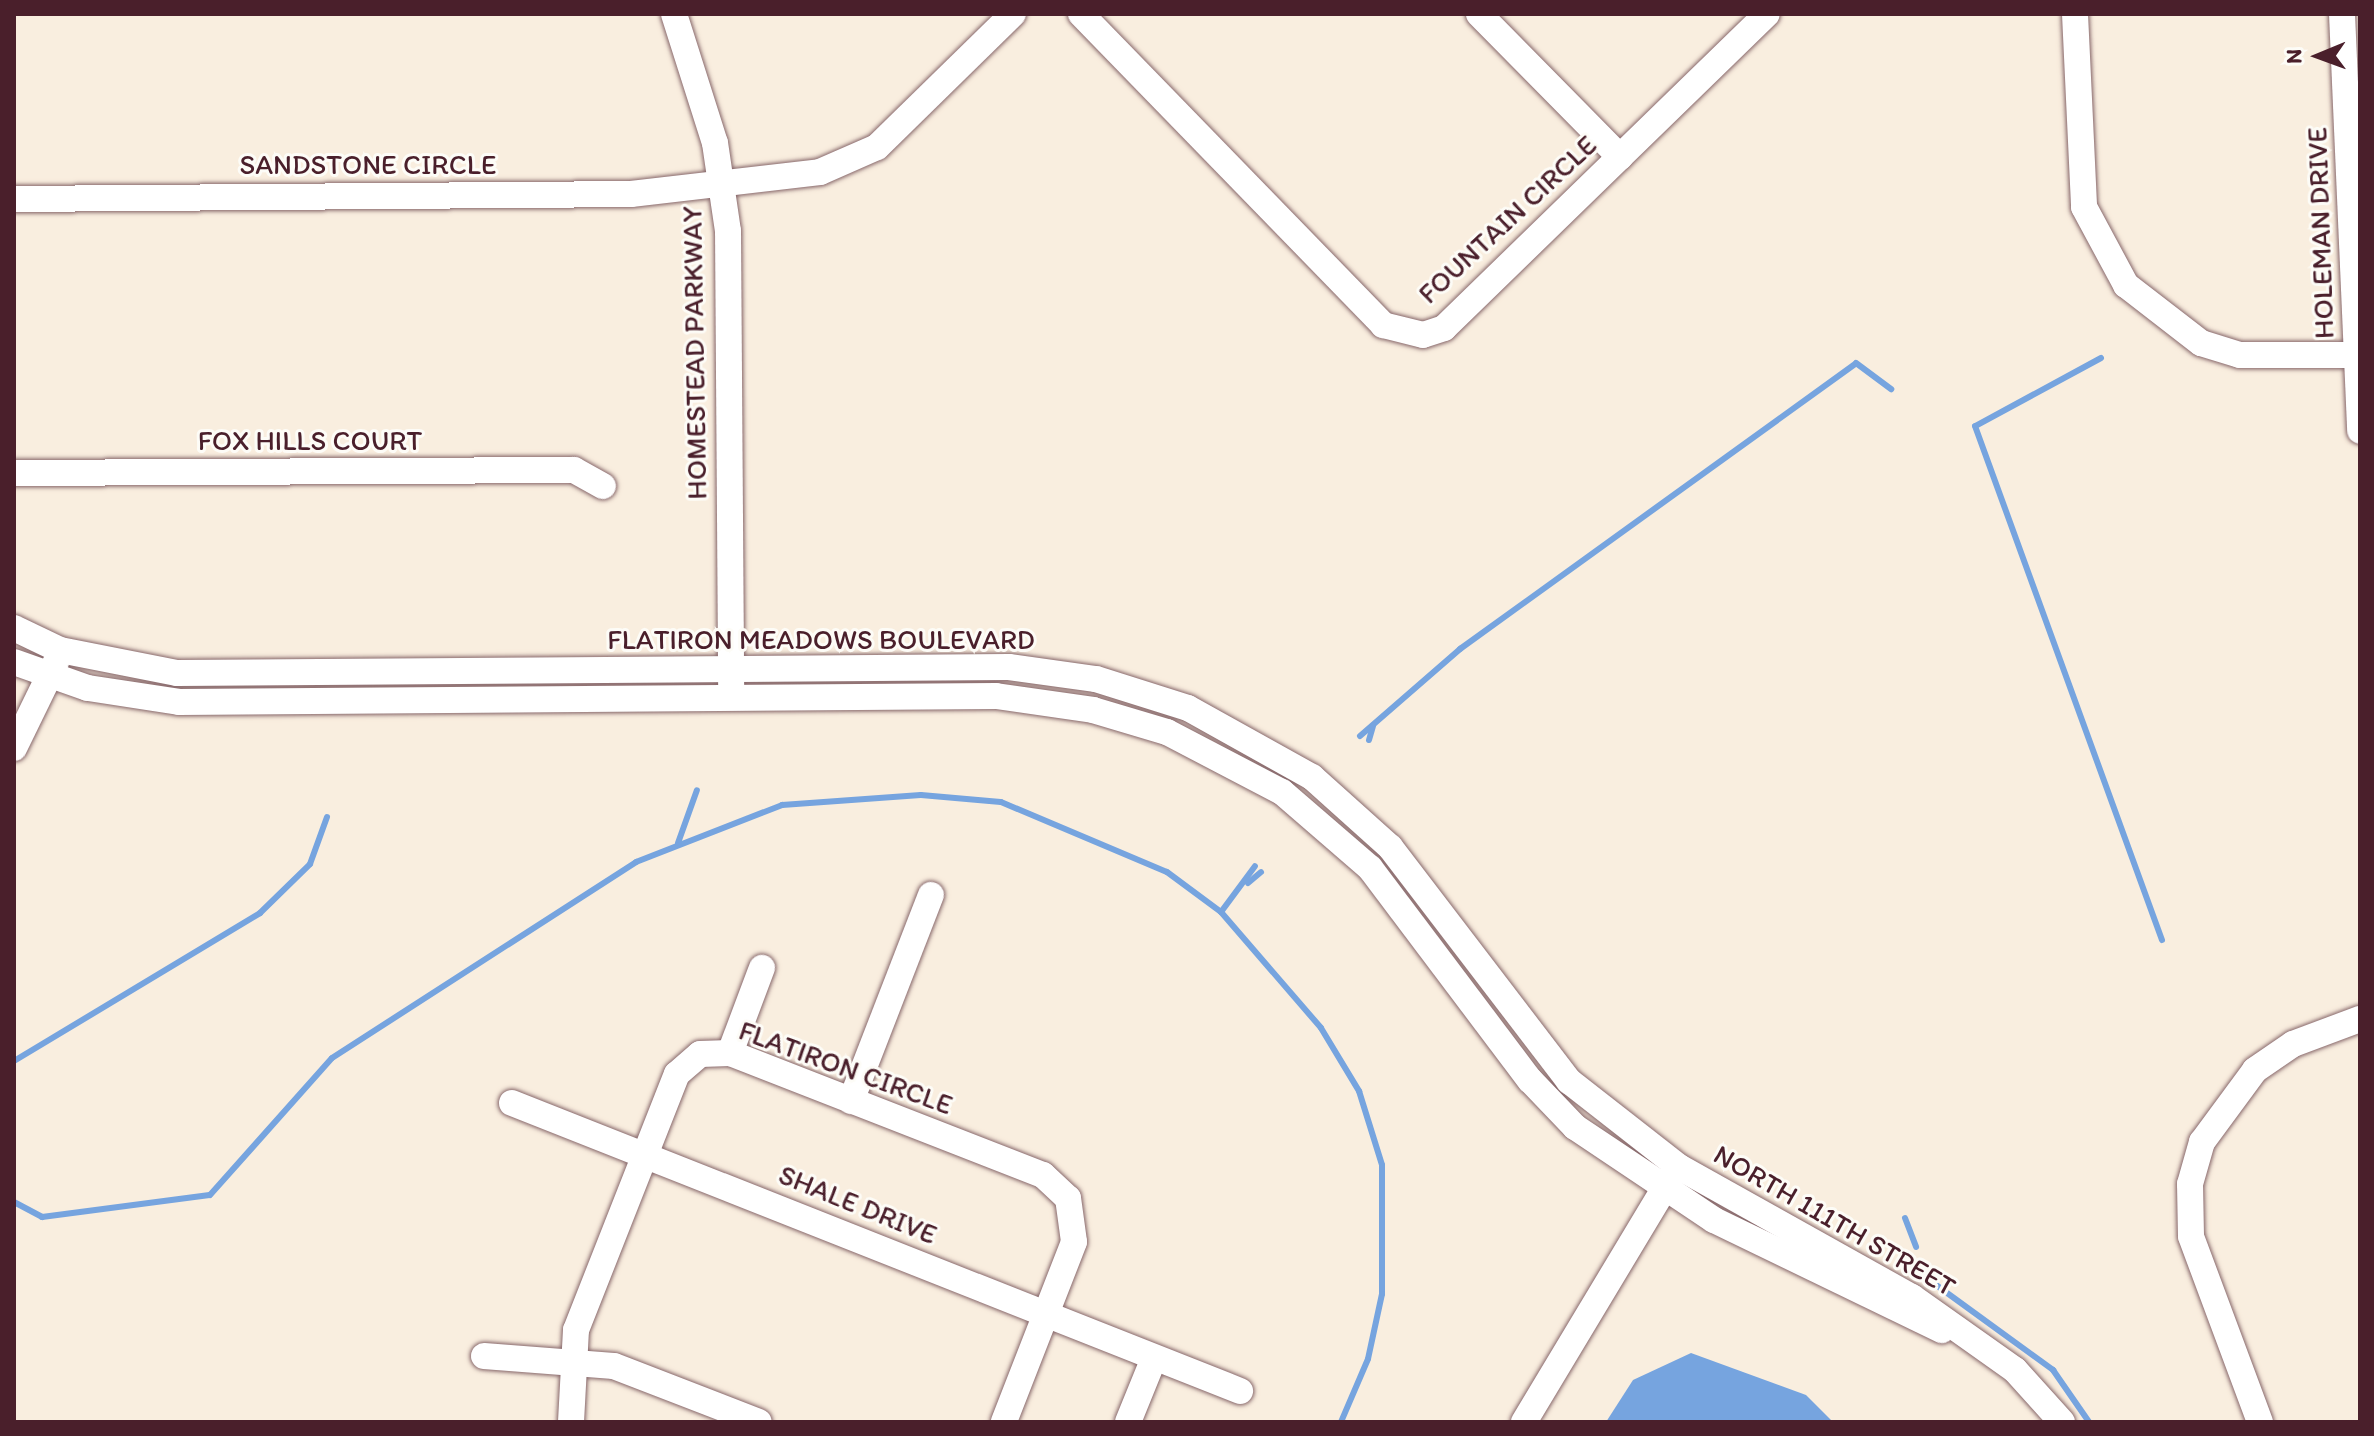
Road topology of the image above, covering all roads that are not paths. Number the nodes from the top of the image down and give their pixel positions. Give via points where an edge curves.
1 (674, 14) edge
2 (1013, 14) edge
3 (1081, 14) edge
4 (1479, 14) edge
5 (1767, 14) edge
6 (2075, 14) edge
7 (2342, 14) edge
8 (2353, 74) edge
9 (1620, 157) junction
10 (721, 186) junction
11 (14, 199) edge
12 (2358, 355) edge
13 (2360, 431) edge
14 (14, 473) edge
15 (603, 486) dead end
16 (14, 628) edge
17 (60, 650) junction
18 (14, 662) edge
19 (731, 669) junction
20 (50, 676) junction
21 (731, 697) junction
22 (14, 748) edge
23 (931, 895) dead end
24 (762, 968) dead end
25 (2360, 1019) edge
26 (730, 1053) junction
27 (851, 1101) junction
28 (512, 1103) dead end
29 (646, 1155) junction
30 (1679, 1167) junction
31 (1662, 1191) junction
32 (1047, 1313) junction
33 (1983, 1346) junction
34 (484, 1356) dead end
35 (1154, 1358) junction
36 (571, 1359) junction
37 (1240, 1391) dead end
38 (571, 1422) edge
39 (759, 1422) edge
40 (1004, 1422) edge
41 (1128, 1422) edge
42 (1524, 1422) edge
43 (2062, 1422) edge
44 (2260, 1422) edge

1 - 10 street, HOMESTEAD PARKWAY
2 - 10 street, SANDSTONE CIRCLE via 877,147 820,172
3 - 9 street, FOUNTAIN CIRCLE via 1383,325 1401,334 1444,328
4 - 9 street
5 - 9 street, FOUNTAIN CIRCLE
6 - 12 street via 2084,207 2101,248 2126,285 2189,337 2240,355
7 - 8 street, HOLEMAN DRIVE
8 - 12 street, HOLEMAN DRIVE
10 - 11 street, SANDSTONE CIRCLE via 631,194
10 - 19 street, HOMESTEAD PARKWAY
12 - 13 street, HOLEMAN DRIVE
14 - 15 street, FOX HILLS COURT via 574,470
16 - 17 street, FLATIRON MEADOWS BOULEVARD
17 - 19 street, FLATIRON MEADOWS BOULEVARD via 177,673
17 - 20 street
18 - 20 street, FLATIRON MEADOWS BOULEVARD
19 - 21 street, HOMESTEAD PARKWAY
19 - 30 street, FLATIRON MEADOWS BOULEVARD via 1038,670 1143,691 1237,731 1312,777 1390,847 1569,1081
20 - 21 street, FLATIRON MEADOWS BOULEVARD via 179,702
20 - 22 street
21 - 31 street, FLATIRON MEADOWS BOULEVARD via 996,696 1061,703 1167,732 1245,769 1326,826 1370,868 1530,1080 1575,1127
23 - 27 street
24 - 26 street
25 - 44 street via 2293,1044 2255,1070 2209,1129 2190,1184 2191,1236
26 - 27 street, FLATIRON CIRCLE
26 - 29 street, FLATIRON CIRCLE via 700,1054 677,1074
27 - 32 street, FLATIRON CIRCLE via 1043,1175 1068,1198 1074,1242
28 - 29 street, SHALE DRIVE
29 - 32 street, SHALE DRIVE
29 - 36 street, FLATIRON CIRCLE via 576,1330
30 - 31 street, NORTH 111TH STREET
30 - 33 street, NORTH 111TH STREET via 1912,1297
31 - 33 street, NORTH 111TH STREET via 1903,1315
31 - 42 street, NORTH 111TH STREET
32 - 35 street, SHALE DRIVE
32 - 40 street, FLATIRON CIRCLE
33 - 43 street, NORTH 111TH STREET
34 - 36 street
35 - 37 street, SHALE DRIVE
35 - 41 street
36 - 38 street, FLATIRON CIRCLE
36 - 39 street via 614,1366

